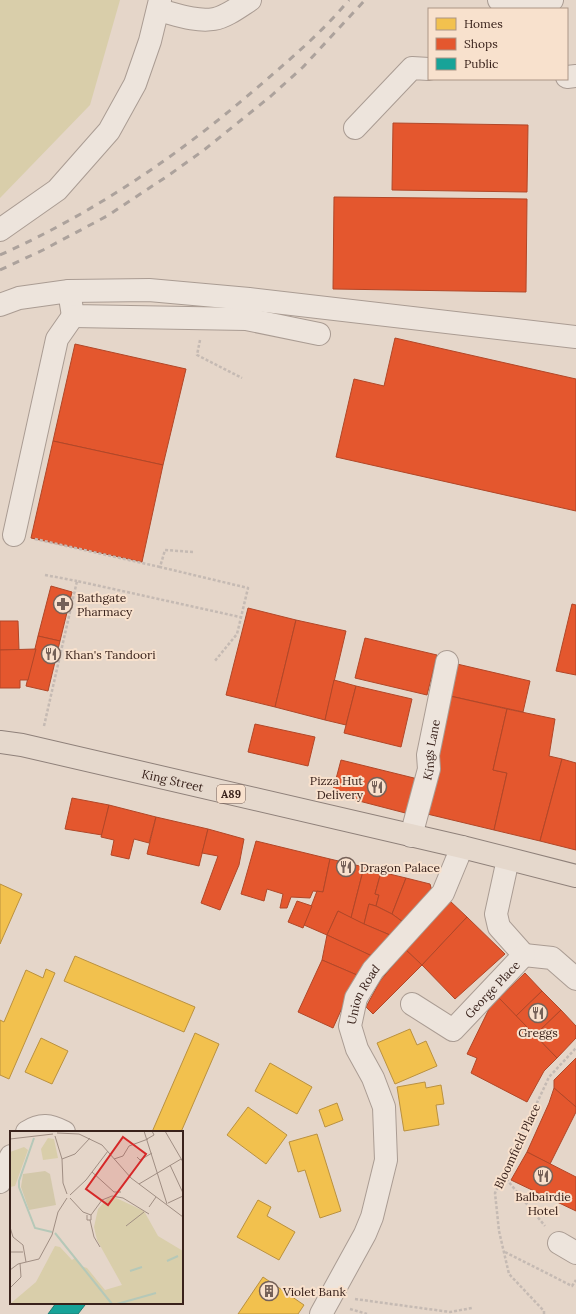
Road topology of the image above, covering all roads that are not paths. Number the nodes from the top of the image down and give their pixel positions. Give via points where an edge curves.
1 (250, 0) edge
2 (499, 0) edge
3 (552, 0) edge
4 (159, 5) edge
5 (428, 69) edge
6 (355, 128) dead end
7 (0, 230) edge
8 (69, 291) junction
9 (0, 305) edge
10 (248, 309) junction
11 (74, 316) junction
12 (319, 334) dead end
13 (576, 337) edge
14 (14, 535) road end
15 (447, 662) dead end
16 (0, 742) edge
17 (411, 836) junction
18 (462, 847) junction
19 (508, 859) junction
20 (576, 876) edge
21 (524, 954) junction
22 (576, 979) edge
23 (412, 1004) dead end
24 (29, 1131) edge
25 (62, 1131) edge
26 (10, 1158) edge
27 (0, 1182) edge
28 (321, 1314) edge

1 - 4 street via 214,19 196,19
2 - 3 street via 508,7 546,4
4 - 7 street via 150,42 135,84 109,131 57,190
5 - 6 street via 412,68
8 - 9 street via 19,298
8 - 10 street via 149,290
8 - 11 street
10 - 11 street via 204,318
10 - 12 street
10 - 13 street
11 - 14 street via 57,339
15 - 17 street, Kings Lane via 428,755 429,770
16 - 17 main road, King Street / A89
17 - 18 main road, King Street / A89
18 - 19 main road, A89
18 - 28 street, Union Road via 443,893 373,970 356,998 350,1026 357,1049 373,1078 384,1107 386,1160 372,1217 365,1234
19 - 20 main road, A89
19 - 21 street, George Place via 496,914 499,927
21 - 22 street via 552,958
21 - 23 street, George Place via 453,1030
24 - 25 street via 52,1126
26 - 27 street

